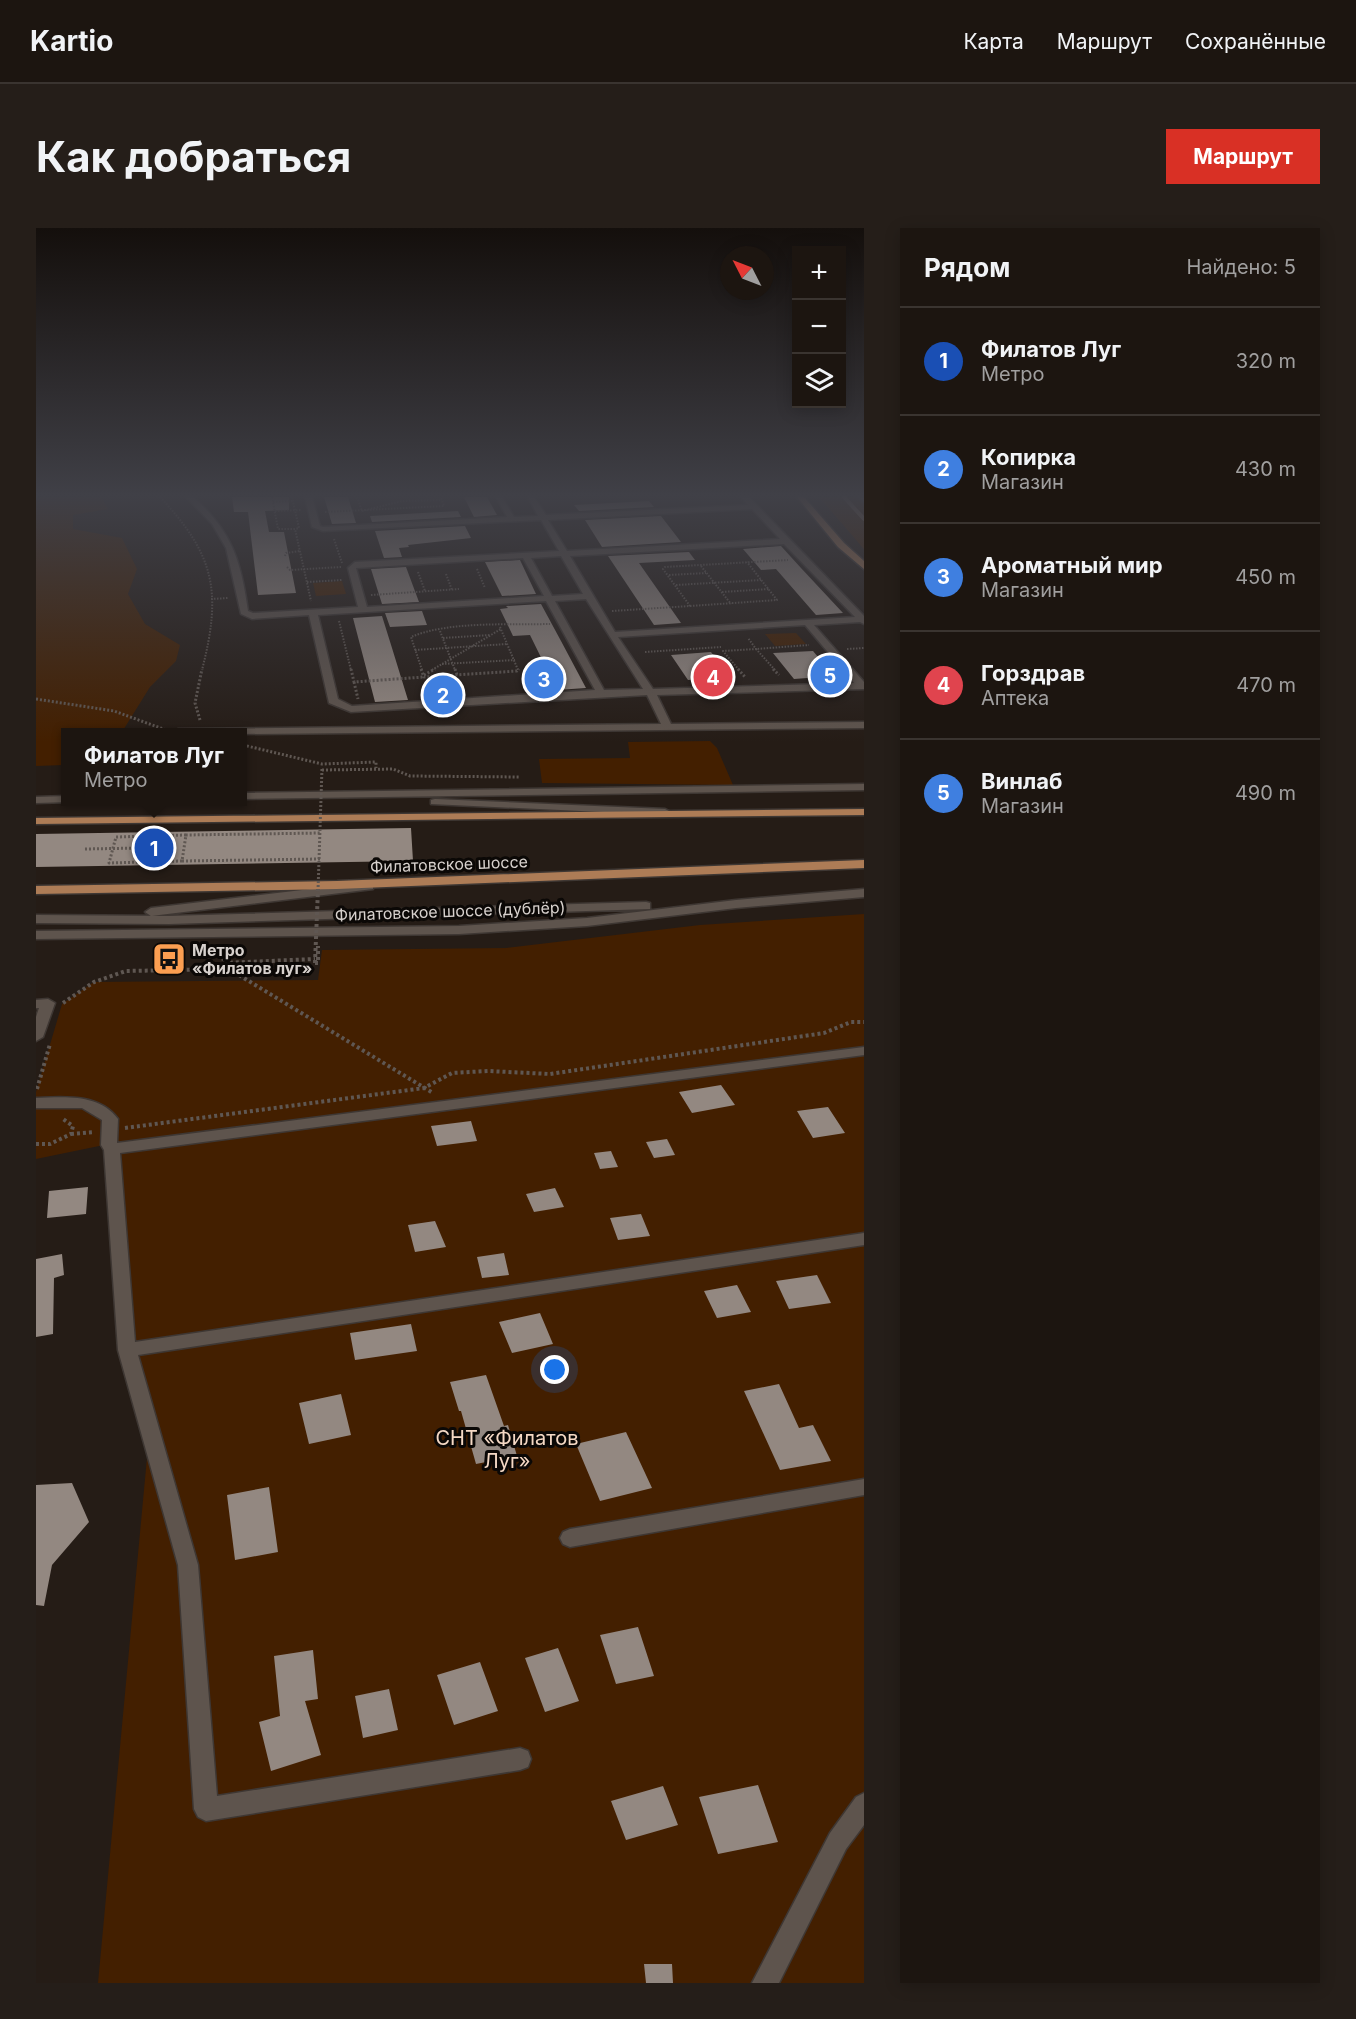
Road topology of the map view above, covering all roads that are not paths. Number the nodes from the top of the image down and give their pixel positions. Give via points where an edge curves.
1 (240, 579) edge
2 (355, 579) edge
3 (539, 579) edge
4 (580, 579) edge
5 (822, 579) edge
6 (590, 596) junction
7 (550, 599) junction
8 (363, 610) junction
9 (313, 613) junction
10 (862, 620) edge
11 (807, 622) junction
12 (612, 635) junction
13 (863, 686) edge
14 (601, 693) junction
15 (651, 693) junction
16 (864, 724) edge
17 (667, 726) junction
18 (247, 731) edge
19 (864, 787) edge
20 (269, 795) junction
21 (247, 796) edge
22 (61, 799) edge
23 (36, 800) edge
24 (864, 812) edge
25 (710, 814) junction
26 (36, 821) edge
27 (864, 864) edge
28 (397, 883) junction
29 (36, 890) edge
30 (864, 893) edge
31 (736, 904) junction
32 (95, 918) junction
33 (36, 919) edge
34 (36, 935) edge
35 (36, 1004) edge
36 (36, 1037) edge
37 (864, 1051) edge
38 (36, 1103) edge
39 (111, 1140) junction
40 (864, 1239) edge
41 (127, 1350) junction
42 (864, 1487) edge
43 (570, 1538) dead end
44 (520, 1759) dead end
45 (864, 1805) edge
46 (765, 1983) edge

1 - 9 street via 244,612 261,616
2 - 8 street
3 - 7 street
4 - 6 street
5 - 10 street
6 - 7 street
6 - 12 street
7 - 8 street
7 - 14 street
8 - 9 street
9 - 14 street via 333,702 344,707 361,710
10 - 11 street
11 - 12 street
11 - 13 street
12 - 15 street
13 - 15 street
14 - 15 street
15 - 17 street
16 - 17 street
17 - 18 street
19 - 20 street
20 - 21 street
20 - 25 street
22 - 23 street
24 - 25 main road
25 - 26 main road
27 - 28 main road, Филатовское шоссе
28 - 29 main road, Филатовское шоссе
28 - 32 street
30 - 31 street, Филатовское шоссе (дублёр)
31 - 32 street via 169,920
31 - 34 street, Филатовское шоссе (дублёр) via 587,922 459,930
32 - 33 street
35 - 36 street via 48,1004
37 - 39 street
38 - 39 street via 79,1102 100,1108 110,1119
39 - 41 street
40 - 41 street
41 - 44 street via 188,1564 206,1809
42 - 43 street
45 - 46 street via 838,1841

